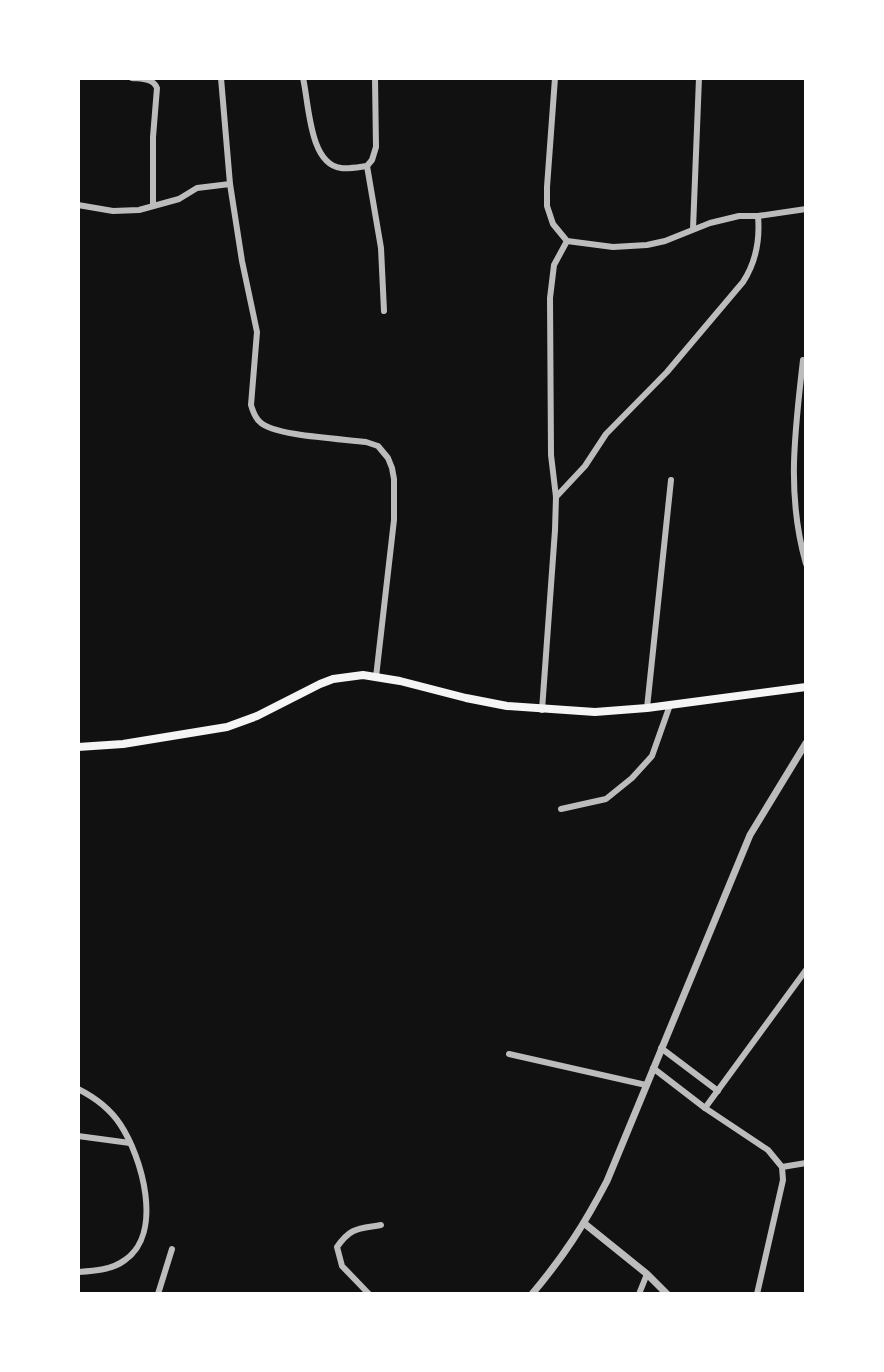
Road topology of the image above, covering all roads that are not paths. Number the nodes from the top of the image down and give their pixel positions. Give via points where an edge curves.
1 (132, 78) edge
2 (221, 78) edge
3 (303, 78) edge
4 (375, 78) edge
5 (555, 78) edge
6 (699, 78) edge
7 (367, 166) junction
8 (230, 184) junction
9 (78, 205) edge
10 (153, 205) junction
11 (806, 209) edge
12 (758, 216) junction
13 (693, 229) junction
14 (567, 241) junction
15 (384, 311) dead end
16 (803, 360) dead end
17 (671, 480) dead end
18 (556, 497) junction
19 (806, 564) edge
20 (376, 677) junction
21 (806, 687) edge
22 (670, 705) junction
23 (647, 708) junction
24 (542, 710) junction
25 (806, 743) edge
26 (78, 747) edge
27 (561, 809) dead end
28 (806, 970) edge
29 (661, 1048) junction
30 (509, 1054) dead end
31 (653, 1068) junction
32 (646, 1085) junction
33 (78, 1089) edge
34 (718, 1091) junction
35 (705, 1108) junction
36 (78, 1136) edge
37 (130, 1143) junction
38 (806, 1163) edge
39 (782, 1167) junction
40 (585, 1224) junction
41 (381, 1225) dead end
42 (172, 1249) dead end
43 (78, 1272) edge
44 (647, 1274) junction
45 (158, 1294) edge
46 (369, 1294) edge
47 (532, 1294) edge
48 (639, 1294) edge
49 (667, 1294) edge
50 (757, 1294) edge

1 - 10 street via 151,81 157,88
2 - 8 street
3 - 7 street via 319,154 342,169
4 - 7 street via 376,147
5 - 14 street via 547,206
6 - 13 street
7 - 15 street via 381,248
8 - 10 street via 197,188
8 - 20 street via 257,332 254,415 275,431 378,446 392,468 394,520
9 - 10 street via 133,211
11 - 12 street
12 - 13 street
12 - 18 street via 754,260 743,282
13 - 14 street via 647,245
14 - 18 street via 554,265 550,298
16 - 19 street via 793,472
17 - 23 street
18 - 24 street
20 - 24 main road
20 - 26 main road via 351,676 320,684 227,727
21 - 22 main road
22 - 23 main road
22 - 27 street via 652,756 632,778 606,799
23 - 24 main road
25 - 29 street via 750,835
28 - 34 street
29 - 31 street
29 - 34 street
30 - 32 street
31 - 32 street
31 - 35 street
32 - 40 street
33 - 37 street via 113,1114
34 - 35 street
35 - 39 street via 768,1150
36 - 37 street
37 - 43 street via 146,1201 142,1241 111,1268
38 - 39 street
39 - 50 street
40 - 44 street
40 - 47 street
41 - 46 street via 346,1234 337,1247 342,1266
42 - 45 street
44 - 48 street
44 - 49 street

